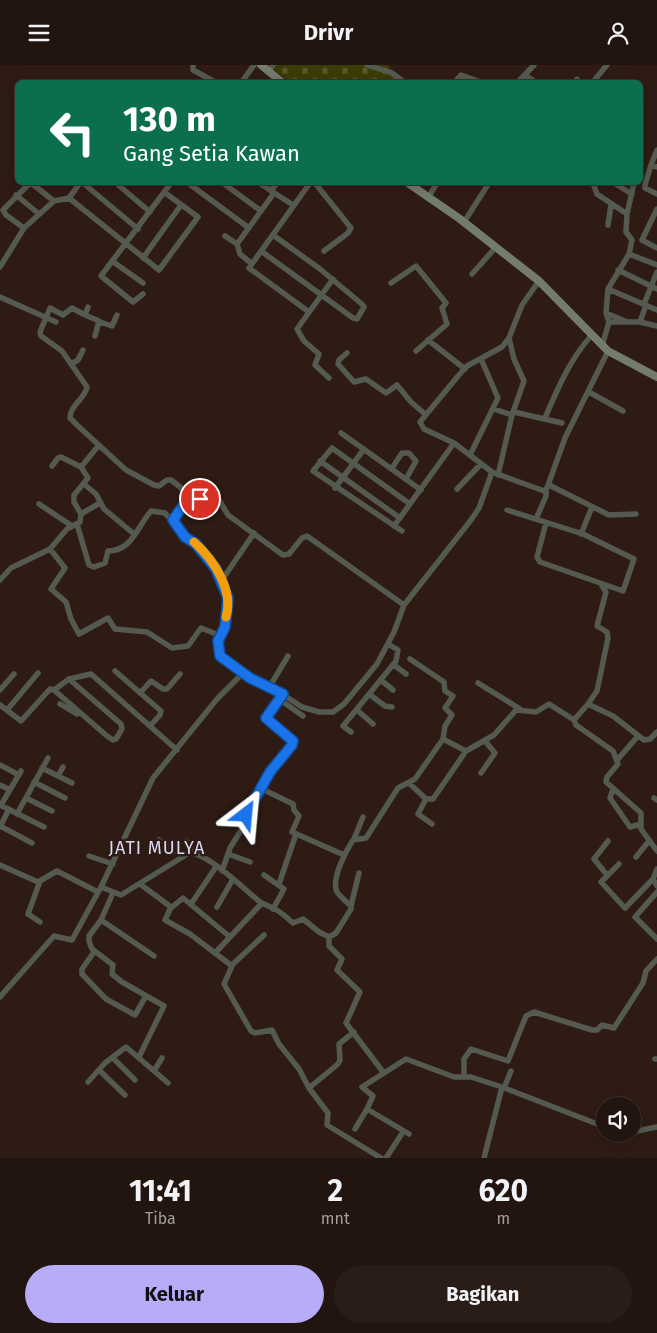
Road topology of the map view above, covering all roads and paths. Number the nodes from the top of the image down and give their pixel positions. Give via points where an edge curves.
1 (193, 65) edge
2 (254, 65) edge
3 (261, 65) edge
4 (367, 65) edge
5 (534, 65) edge
6 (607, 65) edge
7 (271, 68) edge
8 (525, 75) junction
9 (211, 80) edge
10 (243, 80) edge
11 (281, 80) edge
12 (401, 80) edge
13 (457, 80) edge
14 (475, 80) edge
15 (520, 80) edge
16 (532, 80) edge
17 (594, 80) edge
18 (657, 150) edge
19 (654, 166) edge
20 (28, 185) edge
21 (34, 185) edge
22 (79, 185) edge
23 (83, 185) edge
24 (118, 185) edge
25 (169, 185) edge
26 (191, 185) edge
27 (226, 185) edge
28 (262, 185) edge
29 (276, 185) edge
30 (308, 185) edge
31 (317, 185) edge
32 (411, 185) edge
33 (436, 185) edge
34 (488, 185) edge
35 (594, 185) edge
36 (617, 185) edge
37 (634, 185) edge
38 (164, 192) junction
39 (273, 192) junction
40 (632, 194) junction
41 (657, 194) edge
42 (16, 195) junction
43 (428, 197) junction
44 (69, 198) junction
45 (54, 201) junction
46 (181, 205) junction
47 (293, 205) junction
48 (611, 205) junction
49 (657, 209) edge
50 (261, 211) junction
51 (150, 212) junction
52 (39, 214) junction
53 (627, 214) junction
54 (464, 222) junction
55 (608, 225) dead end
56 (249, 227) junction
57 (24, 228) junction
58 (138, 229) junction
59 (272, 235) junction
60 (225, 236) dead end
61 (125, 244) junction
62 (237, 244) junction
63 (496, 247) junction
64 (657, 248) edge
65 (261, 251) junction
66 (324, 251) dead end
67 (629, 254) junction
68 (143, 258) junction
69 (112, 261) junction
70 (251, 263) junction
71 (657, 265) edge
72 (0, 267) edge
73 (618, 270) junction
74 (657, 272) edge
75 (472, 274) dead end
76 (333, 279) junction
77 (538, 281) junction
78 (143, 283) dead end
79 (391, 283) dead end
80 (654, 288) edge
81 (608, 289) junction
82 (143, 294) dead end
83 (321, 295) junction
84 (0, 297) edge
85 (645, 305) junction
86 (88, 307) dead end
87 (657, 310) edge
88 (309, 312) junction
89 (606, 313) junction
90 (85, 315) junction
91 (117, 315) dead end
92 (44, 317) junction
93 (627, 321) junction
94 (56, 322) dead end
95 (100, 322) junction
96 (640, 322) junction
97 (609, 323) junction
98 (657, 326) edge
99 (606, 333) junction
100 (95, 336) dead end
101 (509, 338) junction
102 (593, 338) junction
103 (428, 340) junction
104 (605, 349) junction
105 (83, 350) dead end
106 (416, 351) dead end
107 (347, 353) dead end
108 (481, 359) junction
109 (71, 364) junction
110 (465, 369) junction
111 (657, 377) edge
112 (329, 378) dead end
113 (589, 392) junction
114 (494, 409) junction
115 (623, 411) dead end
116 (425, 414) junction
117 (513, 414) junction
118 (545, 418) junction
119 (562, 423) dead end
120 (341, 433) dead end
121 (454, 443) junction
122 (99, 445) junction
123 (364, 449) junction
124 (470, 455) junction
125 (320, 461) junction
126 (354, 463) junction
127 (480, 465) junction
128 (52, 466) dead end
129 (81, 467) junction
130 (392, 469) junction
131 (495, 473) junction
132 (344, 477) junction
133 (406, 479) junction
134 (84, 484) junction
135 (547, 487) junction
136 (335, 488) junction
137 (457, 489) dead end
138 (421, 490) junction
139 (190, 496) junction
140 (100, 503) junction
141 (39, 504) dead end
142 (410, 504) junction
143 (592, 507) junction
144 (507, 510) dead end
145 (81, 514) junction
146 (636, 514) dead end
147 (400, 518) junction
148 (536, 519) junction
149 (173, 520) junction
150 (546, 523) junction
151 (74, 525) junction
152 (394, 526) junction
153 (402, 531) dead end
154 (254, 533) junction
155 (134, 534) junction
156 (581, 534) junction
157 (50, 549) junction
158 (0, 580) edge
159 (222, 580) junction
160 (602, 586) junction
161 (404, 605) junction
162 (221, 637) junction
163 (388, 644) junction
164 (288, 656) dead end
165 (410, 659) dead end
166 (394, 665) junction
167 (115, 671) dead end
168 (38, 673) dead end
169 (14, 674) dead end
170 (180, 674) dead end
171 (242, 674) junction
172 (406, 674) dead end
173 (69, 679) junction
174 (382, 681) junction
175 (478, 683) dead end
176 (1, 686) edge
177 (270, 686) junction
178 (54, 690) junction
179 (394, 690) dead end
180 (140, 693) junction
181 (369, 694) junction
182 (281, 696) junction
183 (62, 701) junction
184 (588, 704) junction
185 (0, 705) edge
186 (392, 707) dead end
187 (7, 710) junction
188 (55, 710) dead end
189 (357, 710) junction
190 (522, 710) junction
191 (267, 715) junction
192 (303, 716) dead end
193 (574, 720) junction
194 (373, 724) dead end
195 (150, 726) junction
196 (351, 732) dead end
197 (657, 732) edge
198 (290, 733) dead end
199 (638, 736) junction
200 (443, 739) junction
201 (484, 741) junction
202 (177, 749) junction
203 (466, 751) junction
204 (48, 758) dead end
205 (618, 759) junction
206 (0, 765) edge
207 (63, 767) dead end
208 (42, 768) junction
209 (480, 773) dead end
210 (58, 776) junction
211 (34, 782) junction
212 (72, 783) dead end
213 (409, 783) junction
214 (0, 785) edge
215 (613, 788) junction
216 (262, 789) junction
217 (10, 790) junction
218 (26, 798) junction
219 (65, 798) dead end
220 (426, 799) junction
221 (1, 805) edge
222 (10, 809) junction
223 (52, 811) dead end
224 (17, 813) junction
225 (363, 817) dead end
226 (432, 824) dead end
227 (0, 827) edge
228 (44, 827) dead end
229 (641, 827) junction
230 (296, 834) junction
231 (354, 839) junction
232 (158, 840) dead end
233 (186, 841) dead end
234 (608, 841) dead end
235 (649, 841) junction
236 (32, 843) dead end
237 (657, 851) edge
238 (193, 853) junction
239 (228, 854) junction
240 (89, 855) dead end
241 (344, 855) junction
242 (182, 856) junction
243 (636, 857) dead end
244 (250, 862) dead end
245 (619, 863) dead end
246 (113, 864) junction
247 (0, 865) edge
248 (216, 867) junction
249 (657, 869) edge
250 (222, 871) junction
251 (359, 873) dead end
252 (264, 875) dead end
253 (607, 875) junction
254 (233, 879) junction
255 (653, 879) junction
256 (40, 881) junction
257 (140, 883) junction
258 (279, 884) junction
259 (657, 886) edge
260 (100, 889) junction
261 (657, 891) edge
262 (113, 893) junction
263 (262, 903) junction
264 (191, 904) junction
265 (352, 906) junction
266 (218, 907) dead end
267 (171, 908) junction
268 (273, 909) junction
269 (101, 920) junction
270 (40, 922) dead end
271 (264, 935) dead end
272 (230, 937) junction
273 (329, 937) junction
274 (657, 939) edge
275 (94, 952) junction
276 (215, 953) junction
277 (154, 956) dead end
278 (657, 959) edge
279 (231, 966) junction
280 (146, 996) junction
281 (0, 997) edge
282 (354, 1032) junction
283 (138, 1057) junction
284 (113, 1058) junction
285 (162, 1058) dead end
286 (99, 1069) junction
287 (154, 1071) junction
288 (512, 1071) dead end
289 (383, 1072) junction
290 (464, 1075) junction
291 (135, 1080) dead end
292 (88, 1082) dead end
293 (168, 1083) dead end
294 (503, 1087) junction
295 (309, 1088) junction
296 (125, 1095) dead end
297 (367, 1109) junction
298 (596, 1123) edge
299 (657, 1127) edge
300 (355, 1129) dead end
301 (641, 1130) edge
302 (381, 1158) edge
303 (386, 1158) edge
304 (484, 1158) edge

1 - 9 street via 193,70
2 - 10 street
3 - 7 street
4 - 12 street via 392,73
5 - 8 street
6 - 17 street
7 - 11 street
8 - 15 street
8 - 16 street
13 - 14 street via 461,75
18 - 19 street
19 - 41 street via 645,188
20 - 42 street
21 - 45 street
22 - 44 street
23 - 58 street
24 - 51 street
25 - 38 street
26 - 56 street
27 - 50 street
28 - 39 street
29 - 39 street
30 - 47 street
31 - 66 street via 351,228
32 - 43 street
33 - 43 street
34 - 54 street
35 - 48 street via 596,194
36 - 40 street
37 - 40 street
38 - 46 street
38 - 51 street
39 - 47 street
39 - 50 street
40 - 53 street
42 - 52 street
42 - 57 street via 3,211
43 - 54 street
44 - 45 street
44 - 61 street
45 - 52 street
46 - 68 street
46 - 68 street via 198,217 159,270
47 - 59 street
48 - 53 street
48 - 55 street
49 - 64 street via 642,240
50 - 56 street
51 - 58 street
52 - 57 street
53 - 67 street via 626,232 632,240
54 - 63 street
56 - 62 street
57 - 72 street
58 - 61 street
59 - 65 street
59 - 76 street
60 - 62 street
61 - 68 street
61 - 69 street
62 - 70 street via 240,254
63 - 75 street
63 - 77 street
65 - 70 street
65 - 83 street
67 - 71 street
67 - 73 street
69 - 78 street
69 - 82 street via 101,275 102,279 133,302
70 - 88 street via 251,271
73 - 80 street
73 - 81 street
74 - 80 street
76 - 83 street
76 - 83 street via 363,305 357,319
77 - 101 street via 522,305
77 - 102 street
79 - 103 street via 416,265 446,303 442,308 446,324
80 - 85 street
81 - 85 street
81 - 89 street
83 - 88 street
84 - 92 street
85 - 87 street
85 - 96 street
86 - 90 street
88 - 112 street via 297,329 304,341 319,354 315,365
89 - 93 street
89 - 97 street
90 - 92 street via 72,308 63,315 50,308
90 - 95 street
91 - 95 street via 112,326
92 - 94 street
92 - 109 street via 41,336 62,351
93 - 96 street
93 - 97 street
95 - 100 street
96 - 98 street
97 - 99 street
99 - 102 street
99 - 104 street
101 - 108 street via 502,347
101 - 117 street via 524,381
102 - 104 street
102 - 118 street via 580,351
103 - 106 street
103 - 110 street
104 - 111 street
104 - 113 street
105 - 109 street
107 - 116 street via 338,364 354,382 366,379 386,393 397,385
108 - 110 street
108 - 114 street via 497,392
109 - 122 street via 85,383 86,390 70,412 70,418
110 - 116 street
113 - 115 street
113 - 135 street via 565,438
114 - 117 street
114 - 124 street
116 - 121 street via 420,422 424,429
117 - 118 street
117 - 131 street
118 - 119 street
120 - 123 street
121 - 124 street
121 - 138 street
122 - 129 street
122 - 139 street via 126,470 159,487 170,480
123 - 126 street
123 - 130 street
124 - 127 street
125 - 126 street via 332,448
125 - 132 street
125 - 136 street via 314,473
126 - 132 street
126 - 142 street
127 - 131 street
127 - 137 street
128 - 129 street via 60,457
129 - 134 street via 88,478
130 - 133 street
130 - 133 street via 402,453 409,453 416,461
131 - 135 street via 544,491
131 - 161 street via 479,508
132 - 136 street
132 - 147 street
133 - 138 street
134 - 140 street via 95,493
134 - 145 street via 73,495
135 - 143 street
135 - 148 street
136 - 152 street
138 - 142 street
139 - 149 street
139 - 154 street via 198,501 208,493 215,493 226,512
140 - 145 street
140 - 155 street
141 - 151 street
142 - 147 street
143 - 146 street via 609,515
143 - 156 street
144 - 148 street
145 - 151 street via 81,519
147 - 152 street
148 - 150 street
149 - 155 street via 163,511 151,511
149 - 159 street via 185,537 198,546
150 - 156 street
150 - 160 street via 537,551 540,562
151 - 155 street via 92,567 104,564 108,552 118,551 133,540
151 - 157 street
152 - 153 street
154 - 159 street
154 - 161 street via 285,556 290,555 303,537 308,537
156 - 160 street via 634,559 622,591
157 - 158 street via 11,568
157 - 162 street via 65,568 51,590 66,602 79,635 108,618 115,629 147,632 172,648 188,646 201,628
159 - 162 street via 228,604
160 - 184 street via 606,592 597,625 607,632 608,638 597,691
161 - 163 street
162 - 171 street via 218,641 220,656
163 - 166 street via 398,651
163 - 182 street via 377,664 344,704 333,712 311,711
164 - 177 street
165 - 200 street via 444,682 445,691 454,696 445,708 452,715 445,726
166 - 172 street
166 - 174 street
167 - 180 street
168 - 187 street
169 - 176 street
170 - 180 street via 167,689 152,681
171 - 177 street
171 - 202 street via 217,699
173 - 178 street
173 - 183 street via 121,724 122,729 114,741
173 - 195 street via 91,674
174 - 179 street
174 - 181 street
175 - 190 street
177 - 182 street
178 - 183 street
178 - 187 street via 48,690 21,721
180 - 195 street via 161,711
181 - 186 street via 386,707
181 - 189 street
182 - 191 street
182 - 192 street
183 - 188 street
184 - 193 street
184 - 199 street via 613,716
185 - 187 street
189 - 194 street
189 - 196 street via 344,726
190 - 193 street via 537,711 549,703
190 - 201 street via 514,711 504,725
191 - 198 street
191 - 216 street via 267,719 292,738 293,744 270,772
193 - 205 street via 576,725 613,751
195 - 202 street
197 - 199 street via 648,740
199 - 205 street
200 - 203 street
200 - 213 street via 418,776
201 - 203 street
201 - 209 street via 495,753
202 - 246 street via 147,788
203 - 220 street via 433,799
204 - 208 street
205 - 215 street via 618,764 606,779
206 - 217 street via 20,773
207 - 210 street
208 - 210 street
208 - 211 street
210 - 212 street
211 - 218 street
211 - 219 street
213 - 220 street
213 - 231 street via 398,788 366,838
214 - 217 street
215 - 229 street via 641,813
215 - 229 street via 610,798 630,827
216 - 230 street via 293,804 299,816 292,831
216 - 239 street via 249,808
217 - 221 street
218 - 223 street
218 - 224 street
220 - 226 street via 418,813
221 - 222 street
222 - 224 street
222 - 227 street
224 - 228 street
225 - 231 street
227 - 236 street
229 - 235 street
230 - 241 street
230 - 258 street
231 - 241 street
232 - 242 street
233 - 238 street
234 - 253 street via 594,858
235 - 237 street
235 - 243 street
238 - 242 street
238 - 248 street
239 - 244 street
239 - 250 street
240 - 246 street
241 - 265 street via 336,890
242 - 257 street
245 - 253 street
246 - 260 street
247 - 256 street
248 - 250 street
248 - 264 street
249 - 255 street
250 - 254 street
251 - 265 street
252 - 258 street
253 - 255 street via 601,883 624,907
254 - 263 street
254 - 266 street
255 - 259 street
256 - 260 street via 57,871
256 - 270 street via 28,913
257 - 262 street via 121,895
257 - 267 street
258 - 268 street via 284,890
260 - 262 street
260 - 281 street via 72,940 54,936
261 - 274 street via 635,916
262 - 269 street
263 - 268 street
263 - 272 street
264 - 267 street via 182,897
264 - 272 street
265 - 273 street via 342,925
267 - 276 street via 165,920
268 - 273 street via 293,923 303,919
269 - 275 street via 90,936
269 - 277 street
271 - 279 street
272 - 276 street
273 - 282 street via 330,946 342,959 337,970 360,992 346,1022
275 - 280 street via 114,965 111,971 117,978
275 - 280 street via 82,974 106,999 135,1015
276 - 279 street
278 - 290 street via 646,971 643,983 614,1028 602,1025 598,1030 592,1030 530,1013 508,1061 471,1049 464,1059
279 - 295 street via 224,984 251,1031 272,1030
280 - 283 street via 164,1007
282 - 289 street
282 - 295 street via 338,1046 339,1062
283 - 284 street via 126,1047
283 - 287 street
284 - 286 street
284 - 291 street
285 - 287 street
286 - 292 street
286 - 296 street
287 - 293 street
288 - 294 street
289 - 290 street via 406,1059 454,1077
289 - 297 street via 362,1087 373,1096
290 - 294 street
294 - 298 street
294 - 304 street
295 - 302 street via 327,1113 326,1125
297 - 300 street
297 - 303 street via 406,1133
299 - 301 street

